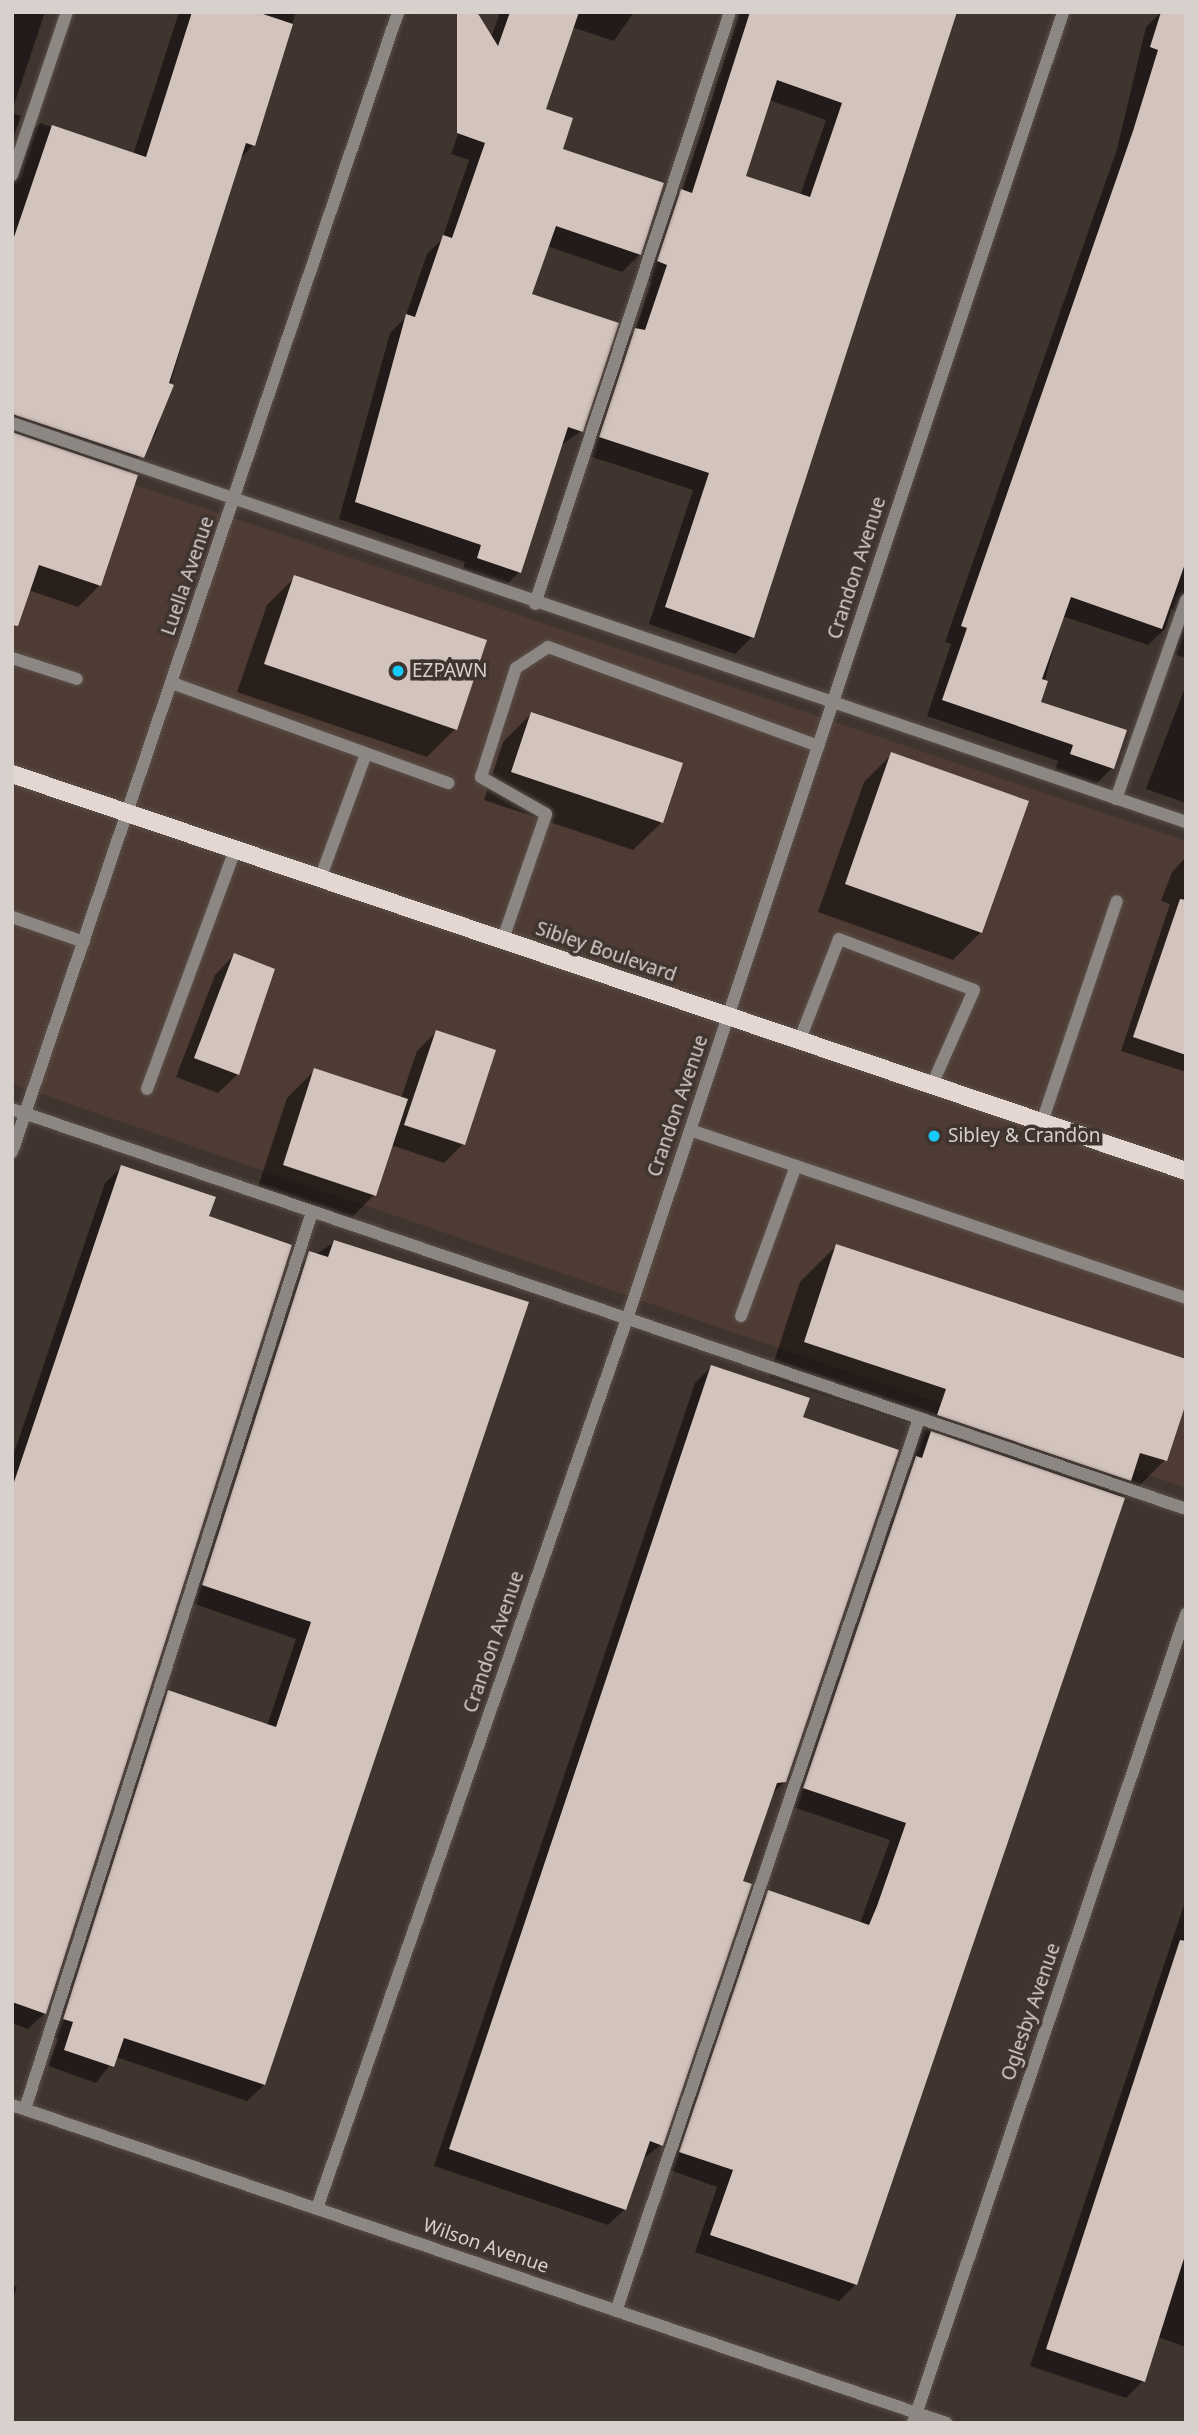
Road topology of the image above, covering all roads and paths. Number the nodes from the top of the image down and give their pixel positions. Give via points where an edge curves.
1 (67, 12) edge
2 (398, 12) edge
3 (730, 12) edge
4 (1063, 12) edge
5 (12, 175) edge
6 (12, 423) edge
7 (233, 502) junction
8 (1186, 600) edge
9 (535, 604) junction
10 (12, 658) edge
11 (77, 680) dead end
12 (172, 683) junction
13 (832, 704) junction
14 (818, 746) junction
15 (366, 754) junction
16 (12, 774) edge
17 (449, 783) dead end
18 (1116, 799) junction
19 (128, 814) junction
20 (1186, 822) edge
21 (235, 850) junction
22 (320, 879) junction
23 (1117, 901) dead end
24 (12, 916) edge
25 (503, 939) junction
26 (84, 942) junction
27 (728, 1016) junction
28 (800, 1040) junction
29 (932, 1085) junction
30 (147, 1089) dead end
31 (19, 1111) edge
32 (1042, 1122) junction
33 (690, 1130) junction
34 (12, 1152) edge
35 (796, 1166) junction
36 (1186, 1171) edge
37 (312, 1212) junction
38 (1186, 1298) edge
39 (741, 1316) dead end
40 (626, 1319) junction
41 (919, 1419) junction
42 (1186, 1509) edge
43 (1186, 1614) edge
44 (12, 2105) edge
45 (25, 2109) junction
46 (317, 2208) junction
47 (616, 2311) junction
48 (915, 2418) edge
49 (946, 2423) edge

1 - 5 street
2 - 7 street, Luella Avenue
3 - 9 street
4 - 13 street, Crandon Avenue
6 - 7 street
7 - 9 street
7 - 12 street, Luella Avenue
8 - 18 street
9 - 13 street
10 - 11 street
12 - 15 street
12 - 19 street, Luella Avenue
13 - 14 street, Crandon Avenue
13 - 18 street
14 - 25 street via 548,647 516,668 481,777 545,814
14 - 27 street, Crandon Avenue
15 - 17 street
15 - 22 street
16 - 19 main road, Sibley Boulevard
18 - 20 street
19 - 21 main road, Sibley Boulevard
19 - 26 street, Luella Avenue
21 - 22 main road, Sibley Boulevard
21 - 30 street
22 - 25 main road, Sibley Boulevard
23 - 32 street
24 - 26 street
25 - 27 main road, Sibley Boulevard
26 - 31 street, Luella Avenue
27 - 28 main road, Sibley Boulevard
27 - 33 street, Crandon Avenue
28 - 29 main road, Sibley Boulevard
28 - 29 street via 839,939 974,990
29 - 32 main road, Sibley Boulevard
31 - 34 street, Luella Avenue
31 - 37 street
32 - 36 main road, Sibley Boulevard
33 - 35 street
33 - 40 street, Crandon Avenue
35 - 38 street
35 - 39 street
37 - 40 street
37 - 45 street
40 - 41 street
40 - 46 street, Crandon Avenue
41 - 42 street
41 - 47 street
43 - 48 street, Oglesby Avenue
44 - 45 street, Wilson Avenue
45 - 46 street, Wilson Avenue
46 - 47 street, Wilson Avenue
47 - 48 street, Wilson Avenue
48 - 49 street, Wilson Avenue

